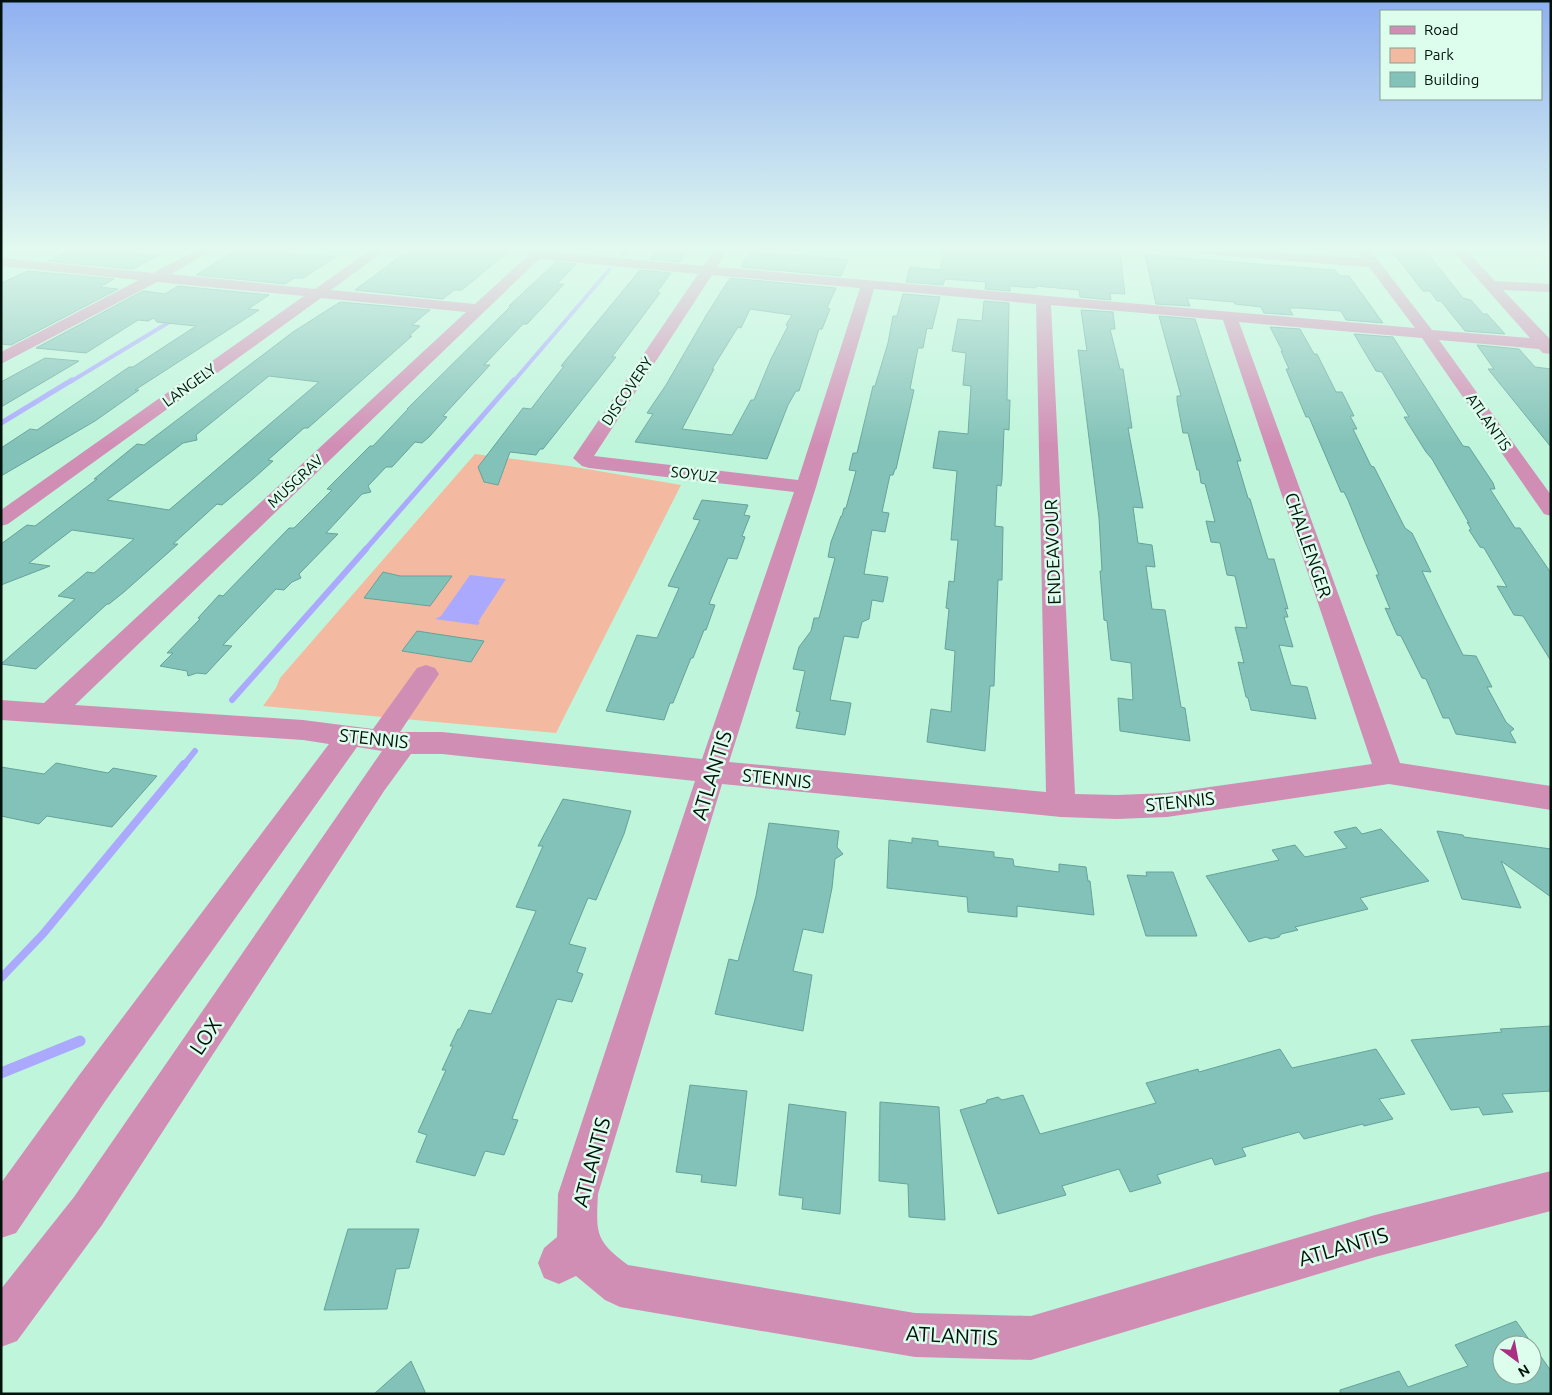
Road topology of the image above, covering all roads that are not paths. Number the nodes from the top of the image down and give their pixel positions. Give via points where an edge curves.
1 (83, 315) edge
2 (286, 315) edge
3 (471, 315) edge
4 (678, 315) edge
5 (859, 315) edge
6 (1044, 315) edge
7 (1219, 315) edge
8 (1412, 315) edge
9 (1518, 315) edge
10 (1230, 316) junction
11 (1427, 334) junction
12 (1548, 347) edge
13 (1, 359) edge
14 (583, 458) joint
15 (806, 487) junction
16 (1551, 510) edge
17 (1, 520) edge
18 (426, 674) dead end
19 (1, 710) edge
20 (50, 713) junction
21 (378, 739) junction
22 (712, 771) junction
23 (1390, 773) junction
24 (1551, 798) edge
25 (1061, 805) junction
26 (1551, 1192) edge
27 (1, 1218) edge
28 (1, 1325) edge

1 - 13 street
2 - 17 street, LANGELY
3 - 20 street, MUSGRAV
4 - 14 street, DISCOVERY
5 - 15 street, ATLANTIS
6 - 25 street, ENDEAVOUR
7 - 10 street
8 - 11 street, ATLANTIS
9 - 12 street
10 - 11 street
10 - 23 street, CHALLENGER
11 - 12 street
11 - 16 street, ATLANTIS
14 - 15 street, SOYUZ via 589,462
15 - 22 street, ATLANTIS
18 - 21 street
19 - 20 street, STENNIS
20 - 21 street, STENNIS via 304,730
21 - 22 street, STENNIS
21 - 27 street via 99,1079
21 - 28 street, LOX via 369,791 88,1211
22 - 25 street, STENNIS
22 - 26 street, ATLANTIS via 578,1194 569,1255 620,1284 915,1335 1031,1338 1375,1236
23 - 24 street, STENNIS
23 - 25 street, STENNIS via 1167,805

